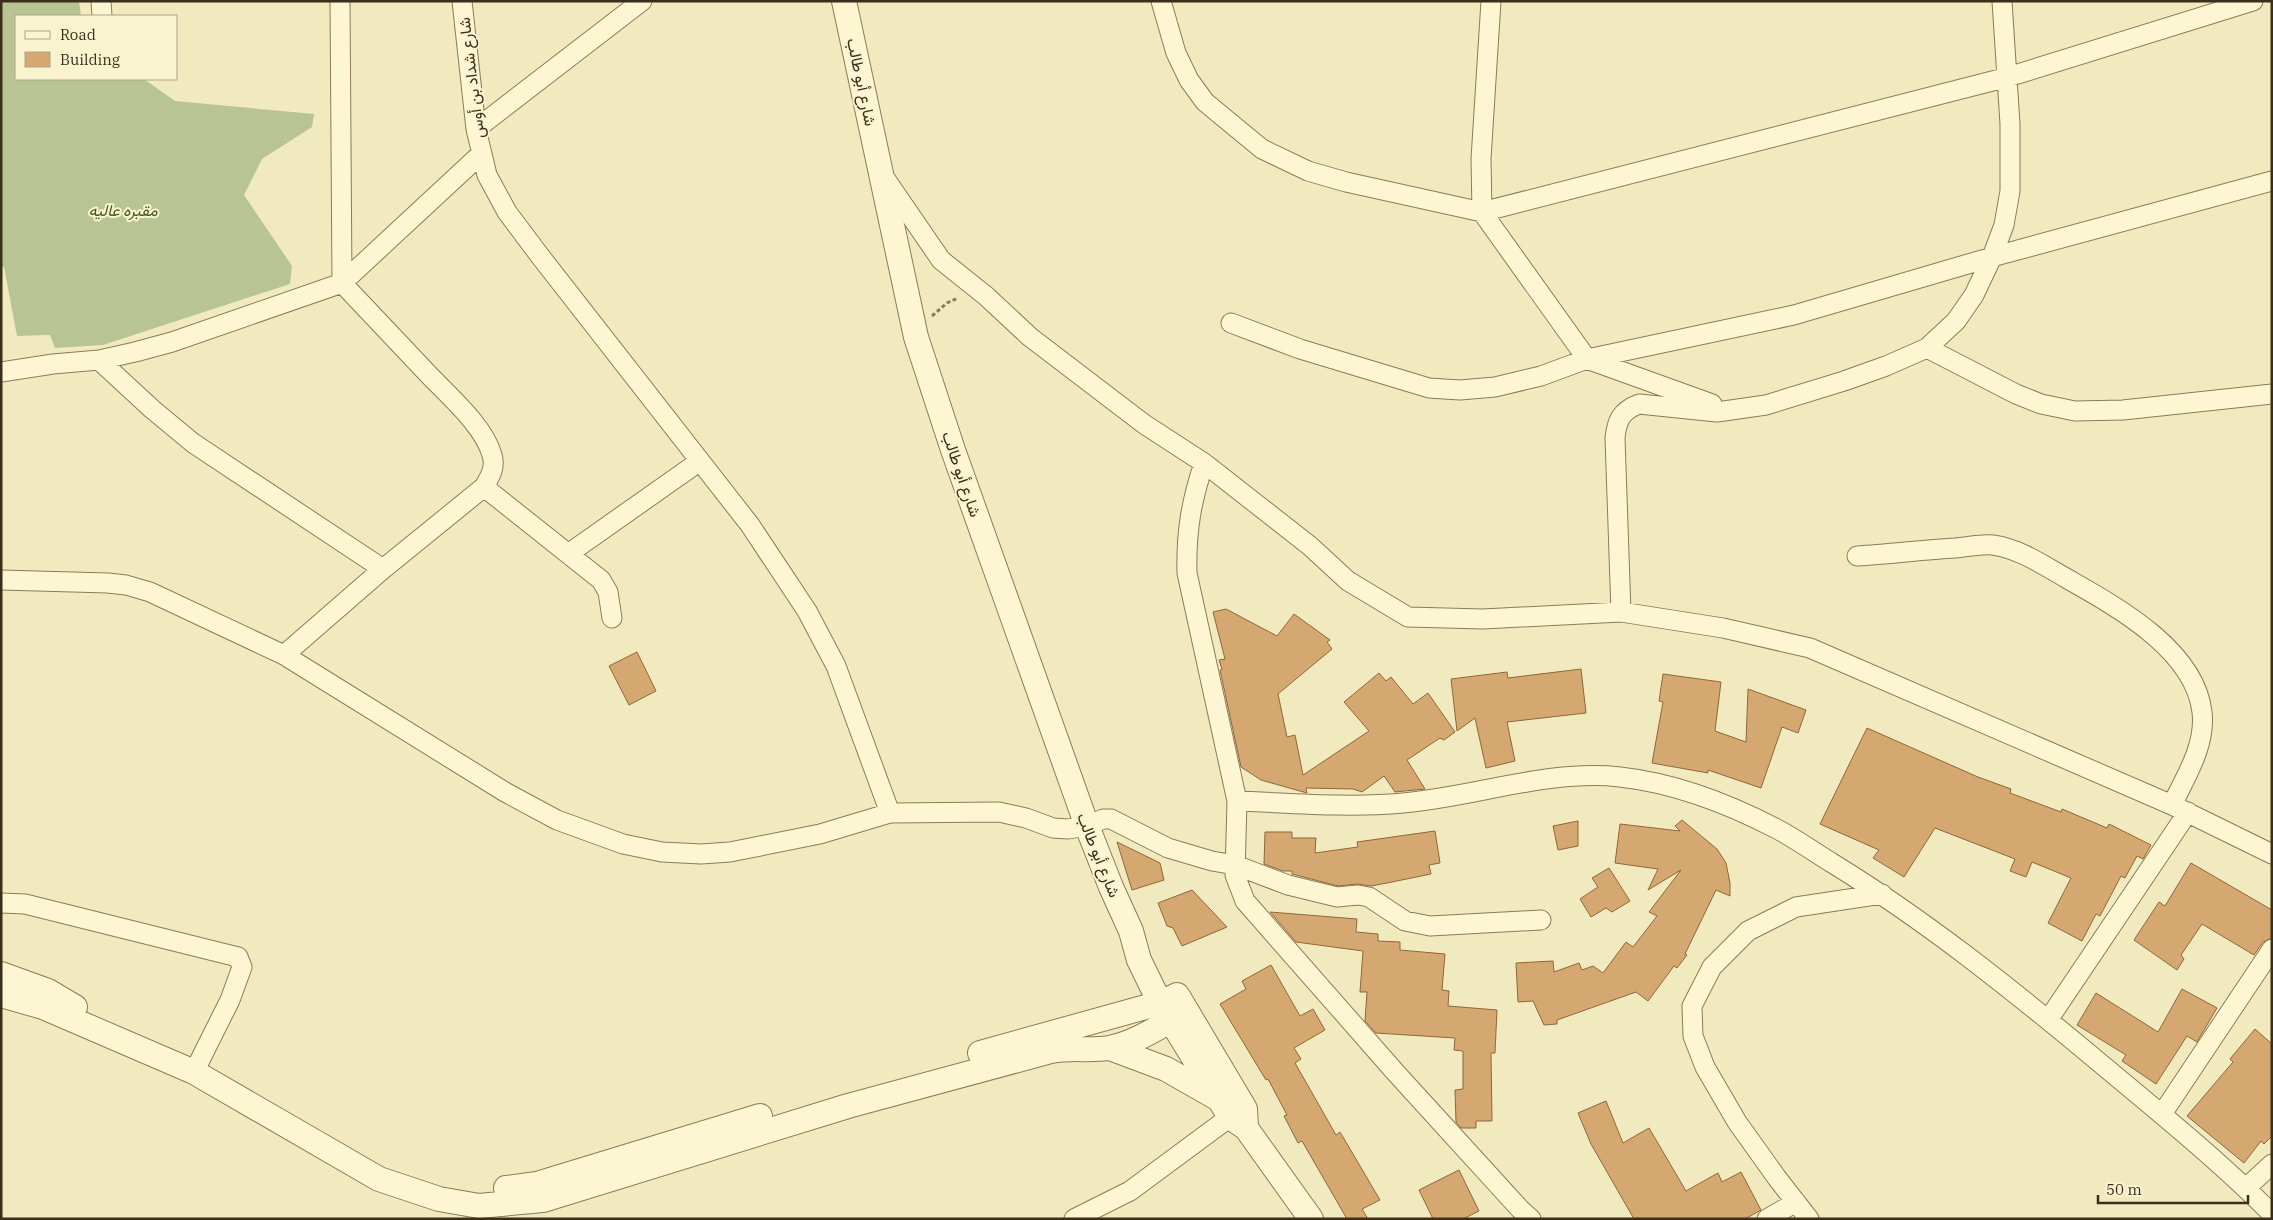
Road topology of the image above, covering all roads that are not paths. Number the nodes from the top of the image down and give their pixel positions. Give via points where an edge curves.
1 (101, 1) edge
2 (340, 1) edge
3 (462, 1) edge
4 (642, 1) edge
5 (844, 1) edge
6 (1491, 1) edge
7 (2002, 1) edge
8 (2253, 1) edge
9 (1165, 4) edge
10 (102, 15) edge
11 (2008, 77) junction
12 (476, 129) junction
13 (481, 154) junction
14 (881, 173) junction
15 (2272, 181) edge
16 (1482, 212) junction
17 (1992, 257) junction
18 (342, 283) junction
19 (1231, 323) dead end
20 (1927, 348) junction
21 (1587, 359) junction
22 (99, 360) junction
23 (1, 372) edge
24 (2272, 394) edge
25 (1730, 411) junction
26 (700, 461) junction
27 (1204, 464) junction
28 (484, 487) junction
29 (568, 554) junction
30 (1857, 556) dead end
31 (383, 570) junction
32 (1, 580) edge
33 (1621, 612) junction
34 (612, 618) dead end
35 (284, 655) junction
36 (1237, 801) junction
37 (2180, 808) junction
38 (890, 813) junction
39 (1087, 826) junction
40 (2272, 854) edge
41 (1234, 865) junction
42 (1882, 894) junction
43 (1, 903) edge
44 (1541, 920) dead end
45 (2272, 949) edge
46 (1, 974) edge
47 (1, 995) edge
48 (1173, 1007) junction
49 (2048, 1020) junction
50 (1110, 1048) junction
51 (196, 1069) junction
52 (2162, 1114) junction
53 (1231, 1115) junction
54 (2272, 1164) edge
55 (2246, 1188) junction
56 (1796, 1202) junction
57 (478, 1204) edge
58 (2272, 1214) edge
59 (1074, 1219) edge
60 (1311, 1219) edge
61 (1531, 1219) edge
62 (1767, 1219) edge
63 (1810, 1219) edge

1 - 10 street
2 - 18 street
3 - 12 street, شارع شداد بن أوس
4 - 12 street
5 - 14 street, شارع أبو طالب
6 - 16 street via 1481,159
7 - 11 street
8 - 11 street
9 - 16 street via 1176,53 1189,80 1205,102 1262,149 1308,171 1346,182
11 - 16 street
11 - 17 street via 2010,191 2004,225
12 - 13 street, شارع شداد بن أوس
13 - 18 street
13 - 26 street, شارع شداد بن أوس via 487,175 508,212
14 - 27 street via 941,260 1092,386
14 - 39 street, شارع أبو طالب via 916,337
15 - 17 street
16 - 21 street
17 - 20 street via 1974,295 1956,321
17 - 21 street via 1794,315
18 - 22 street via 172,342
18 - 28 street via 482,435 493,463
19 - 21 street via 1300,350 1429,388 1495,387 1541,376
20 - 24 street via 2016,394 2041,404 2075,411 2123,410
20 - 25 street via 1844,382 1766,405
21 - 25 street
22 - 23 street
22 - 31 street via 193,443
25 - 33 street via 1639,404 1628,408 1621,416 1615,438
26 - 29 street
26 - 38 street, شارع شداد بن أوس via 780,568 824,640
27 - 33 street via 1310,546 1348,581 1408,617 1482,619
27 - 36 street via 1189,513 1186,538 1188,573
28 - 29 street
28 - 31 street
29 - 34 street via 601,580 608,592
30 - 37 street via 1992,545 2020,552 2100,596 2138,623 2180,662 2200,698 2202,729
31 - 35 street
32 - 35 street via 126,585 150,592
33 - 37 street via 1723,628 1810,648
35 - 38 street via 505,792 556,820 623,844 682,853 730,852 820,834
36 - 41 street
36 - 42 street via 1343,806 1402,804 1546,780 1593,775 1622,777 1660,784 1718,802 1777,829
37 - 40 street
37 - 49 street
38 - 39 street via 999,812 1053,828
39 - 41 street via 1095,821 1111,819 1168,848
39 - 48 street, شارع أبو طالب via 1131,931 1151,954
41 - 44 street via 1320,893 1337,897 1369,897 1405,921 1430,926
41 - 61 street via 1245,901 1396,1073
42 - 49 street via 1956,947
42 - 56 street via 1796,907 1748,931 1712,967 1692,1006 1693,1036 1705,1067 1737,1122
43 - 51 street via 25,904 238,958 242,967 230,1000
45 - 52 street
46 - 51 street via 48,991
47 - 51 street via 43,1007
48 - 50 street via 1143,1036
48 - 53 street, شارع أبو طالب
48 - 53 street, شارع أبو طالب via 1245,1110
48 - 57 street via 844,1091
49 - 52 street
50 - 53 street via 1166,1069
50 - 57 street via 1051,1051 848,1106 543,1200
51 - 57 street via 388,1166 442,1184
52 - 55 street
53 - 59 street via 1130,1191
53 - 60 street, شارع أبو طالب
54 - 55 street
55 - 58 street
56 - 62 street
56 - 63 street

